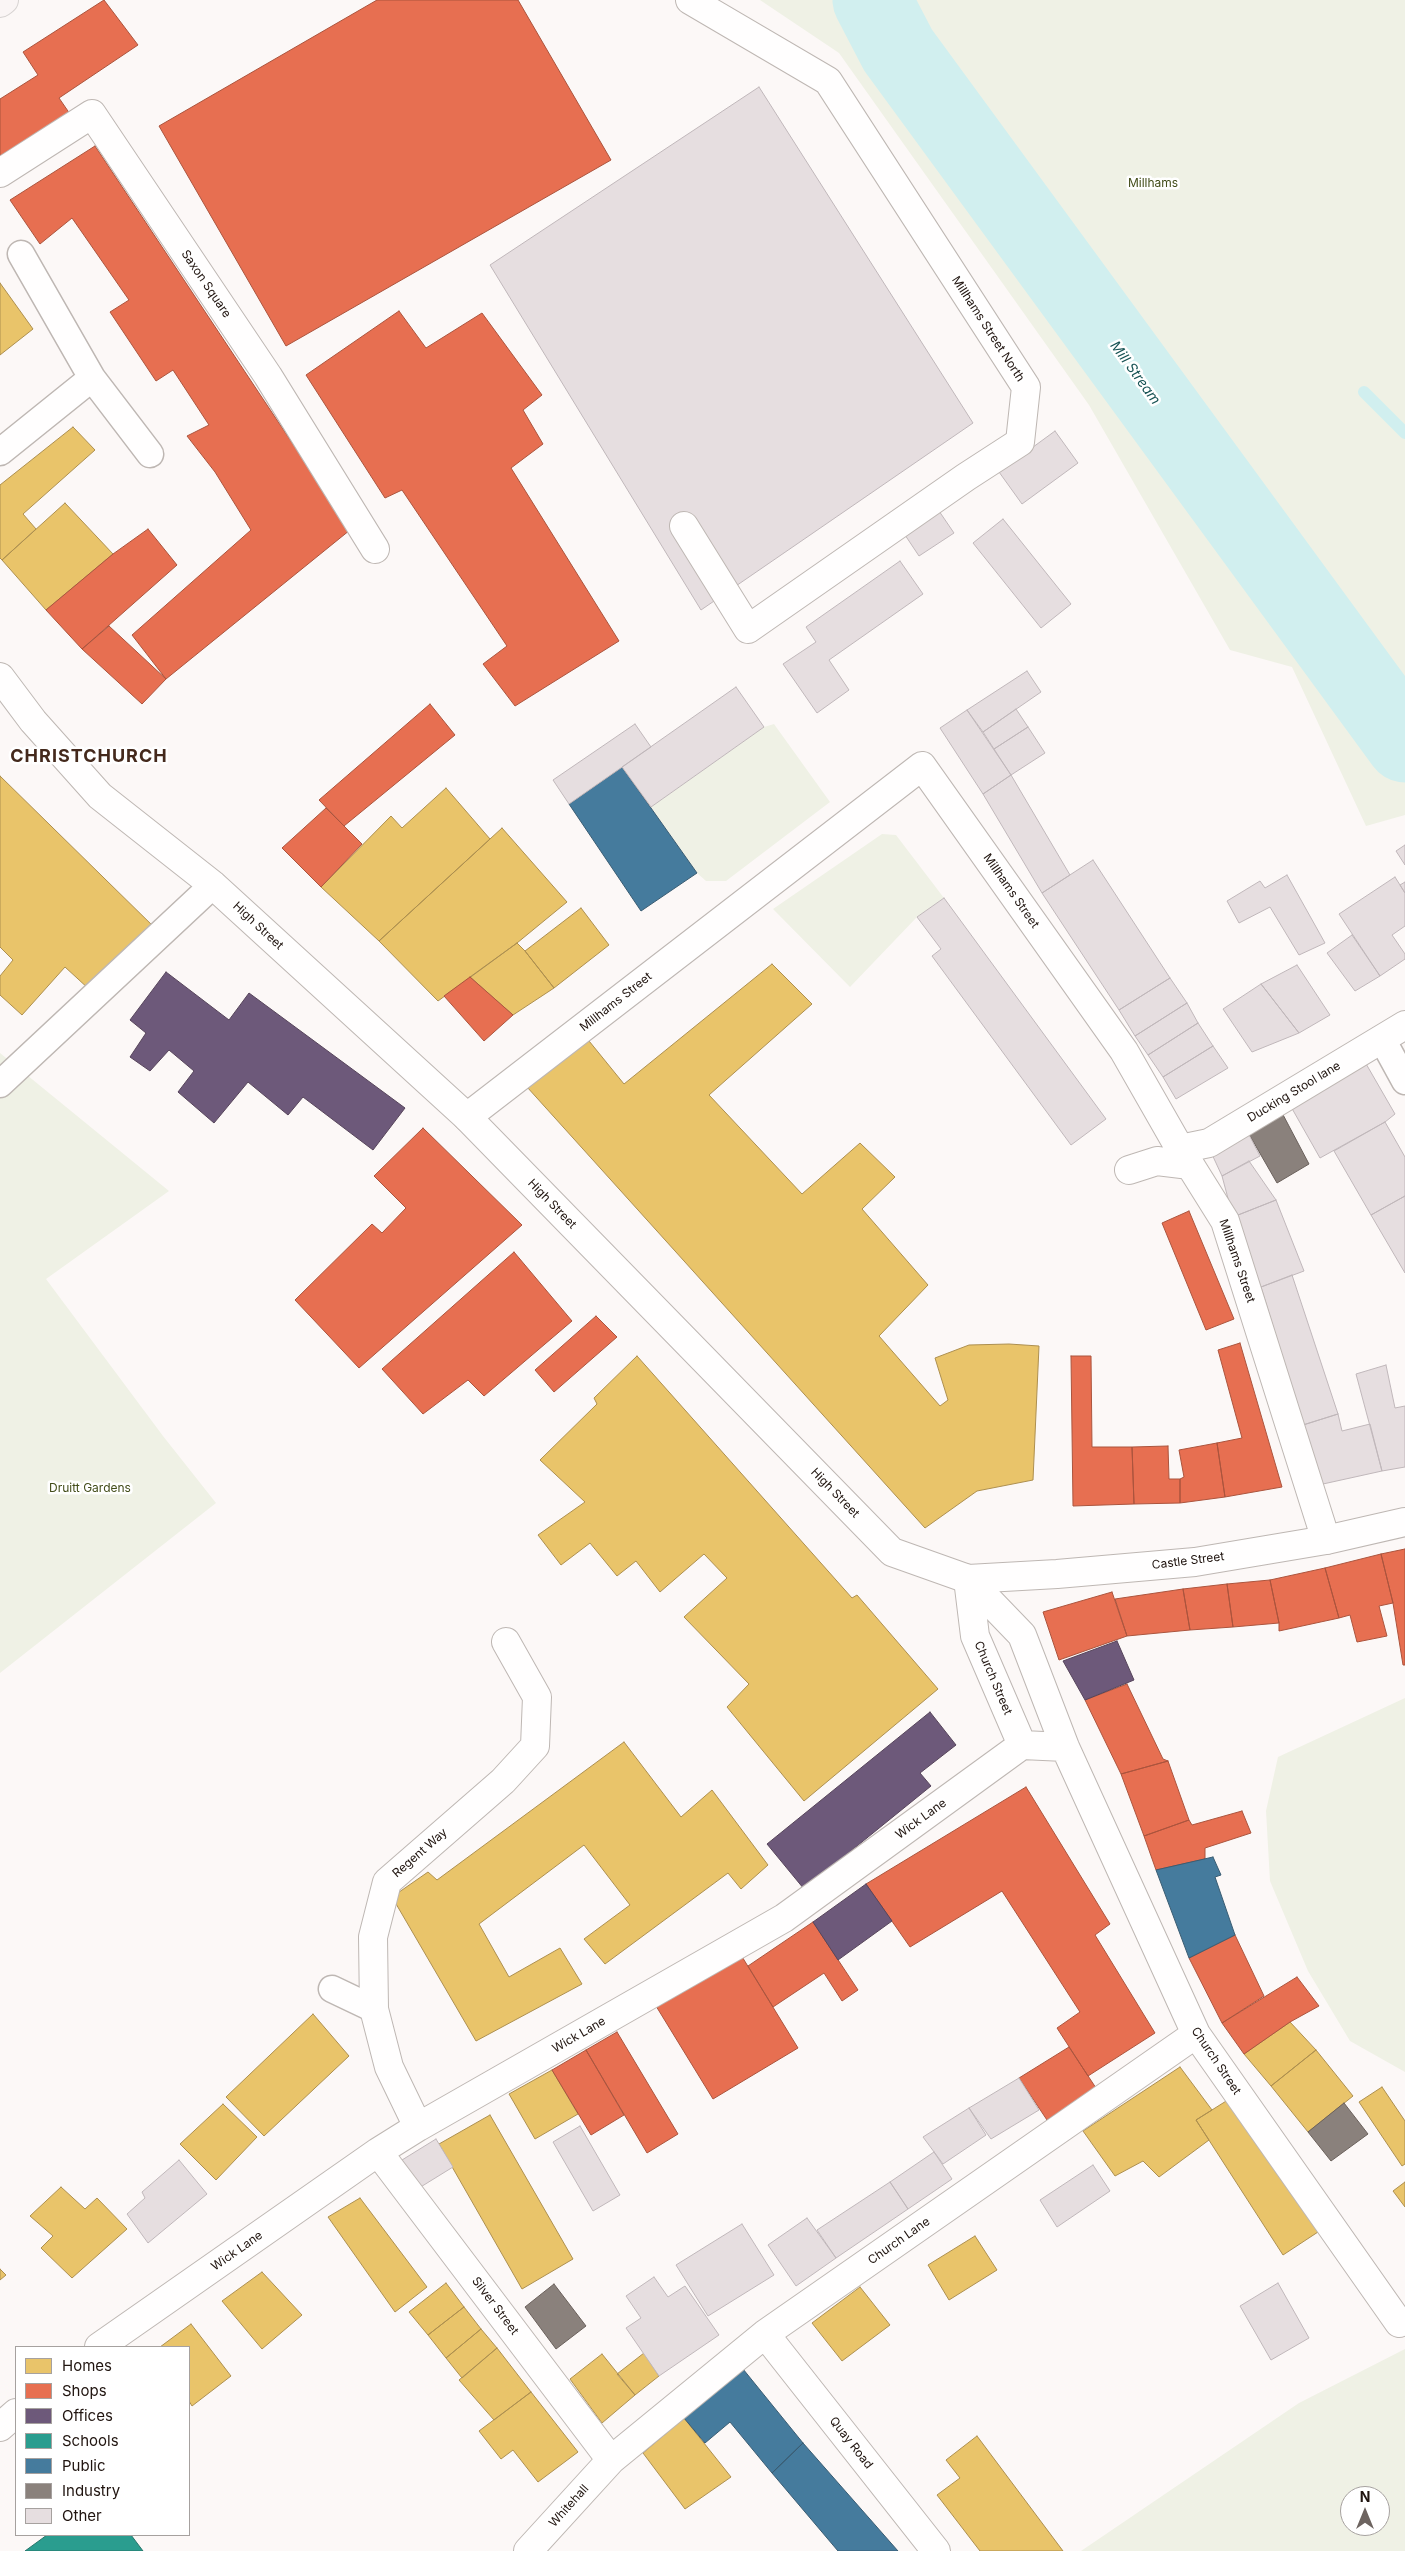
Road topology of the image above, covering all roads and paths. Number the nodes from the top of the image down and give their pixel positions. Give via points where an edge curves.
1 (4, 0) edge
2 (690, 0) edge
3 (0, 3) edge
4 (0, 173) edge
5 (21, 254) dead end
6 (92, 378) junction
7 (0, 452) edge
8 (150, 454) dead end
9 (684, 526) dead end
10 (376, 548) dead end
11 (0, 677) edge
12 (213, 885) junction
13 (1405, 1025) edge
14 (1382, 1039) junction
15 (1405, 1081) edge
16 (0, 1084) edge
17 (467, 1117) junction
18 (1185, 1157) junction
19 (1129, 1170) dead end
20 (1405, 1522) edge
21 (1326, 1540) junction
22 (968, 1579) junction
23 (506, 1642) dead end
24 (1022, 1745) junction
25 (1065, 1747) junction
26 (332, 1989) dead end
27 (374, 2008) junction
28 (1196, 2034) junction
29 (418, 2127) junction
30 (378, 2152) junction
31 (1399, 2323) dead end
32 (765, 2334) junction
33 (100, 2346) edge
34 (15, 2415) edge
35 (0, 2427) edge
36 (611, 2460) junction
37 (528, 2551) edge
38 (936, 2551) edge

1 - 3 main road
2 - 9 street, Millhams Street North via 828,81 1026,387 1020,442 966,476 748,629
4 - 10 street, Saxon Square via 92,114 268,376
5 - 6 lane
6 - 7 lane
6 - 8 lane
11 - 12 street, High Street via 33,721 100,796
12 - 16 lane
12 - 17 street, High Street
13 - 14 street, Ducking Stool lane
14 - 15 lane
14 - 18 street, Ducking Stool lane
17 - 18 street, Millhams Street via 922,766 1124,1051
17 - 22 street, High Street via 892,1552
18 - 19 street
18 - 21 street, Millhams Street via 1225,1221
20 - 21 street, Castle Street
21 - 22 street, Castle Street via 1194,1562
22 - 24 street, Church Street via 975,1636
22 - 25 street, High Street via 1022,1635
23 - 27 street, Regent Way via 537,1697 535,1746 503,1781 386,1882 373,1937
24 - 25 street
24 - 29 street, Wick Lane via 784,1918
25 - 28 street, Church Street
26 - 27 lane
27 - 29 street, Regent Way via 389,2067
28 - 31 street, Church Street
28 - 32 street, Church Lane
29 - 30 street, Wick Lane
30 - 33 street, Wick Lane
30 - 36 street, Silver Street
32 - 36 street, Church Lane
32 - 38 street, Quay Road
34 - 35 street
36 - 37 street, Whitehall

